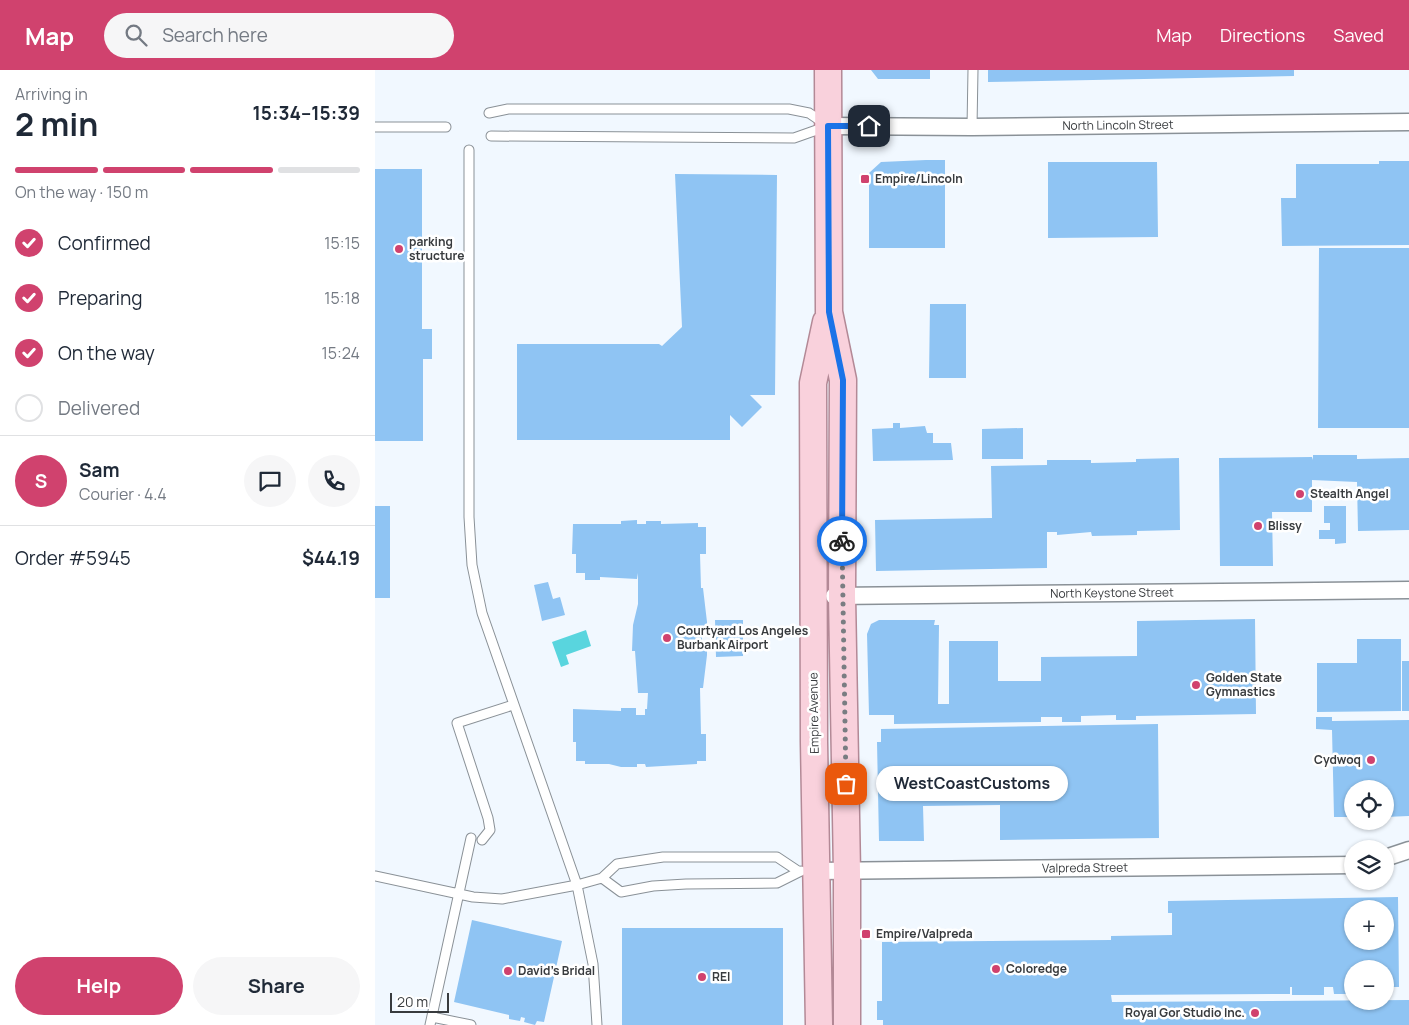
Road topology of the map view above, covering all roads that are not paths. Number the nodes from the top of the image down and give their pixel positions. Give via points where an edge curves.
1 (828, 70) edge
2 (973, 70) edge
3 (489, 113) dead end
4 (1409, 122) edge
5 (375, 126) edge
6 (828, 126) junction
7 (446, 127) dead end
8 (972, 127) junction
9 (491, 136) dead end
10 (469, 150) dead end
11 (829, 312) junction
12 (1409, 590) edge
13 (813, 596) junction
14 (842, 596) junction
15 (513, 705) junction
16 (471, 838) dead end
17 (482, 840) dead end
18 (1409, 850) edge
19 (1394, 855) edge
20 (1344, 865) edge
21 (807, 871) junction
22 (847, 872) junction
23 (375, 876) edge
24 (602, 878) junction
25 (577, 884) junction
26 (459, 894) junction
27 (431, 1021) edge
28 (471, 1025) edge
29 (597, 1025) edge
30 (819, 1025) edge
31 (847, 1025) edge

1 - 6 main road, Empire Avenue
2 - 8 lane
3 - 6 lane via 508,109 789,110 809,113
4 - 8 street, North Lincoln Street
5 - 7 lane
6 - 8 street, North Lincoln Street
6 - 9 lane via 794,138
6 - 11 main road, Empire Avenue
10 - 15 lane via 470,541 482,613
11 - 13 main road, Empire Avenue via 813,383
11 - 14 main road, Empire Avenue via 843,380
12 - 14 street, North Keystone Street
13 - 14 street, North Keystone Street
13 - 21 main road, Empire Avenue
14 - 22 main road, Empire Avenue
15 - 17 lane via 457,723 488,818 490,830
15 - 25 lane
16 - 26 lane
18 - 19 street
20 - 22 street, Valpreda Street
21 - 22 street, Valpreda Street
21 - 24 lane via 777,883 653,886 621,892
21 - 24 lane via 777,857 679,856 617,864
21 - 30 main road, Empire Avenue
22 - 31 main road, Empire Avenue
23 - 26 lane
24 - 25 lane
25 - 26 lane via 502,899
25 - 29 lane via 593,964
26 - 27 lane
27 - 28 lane

